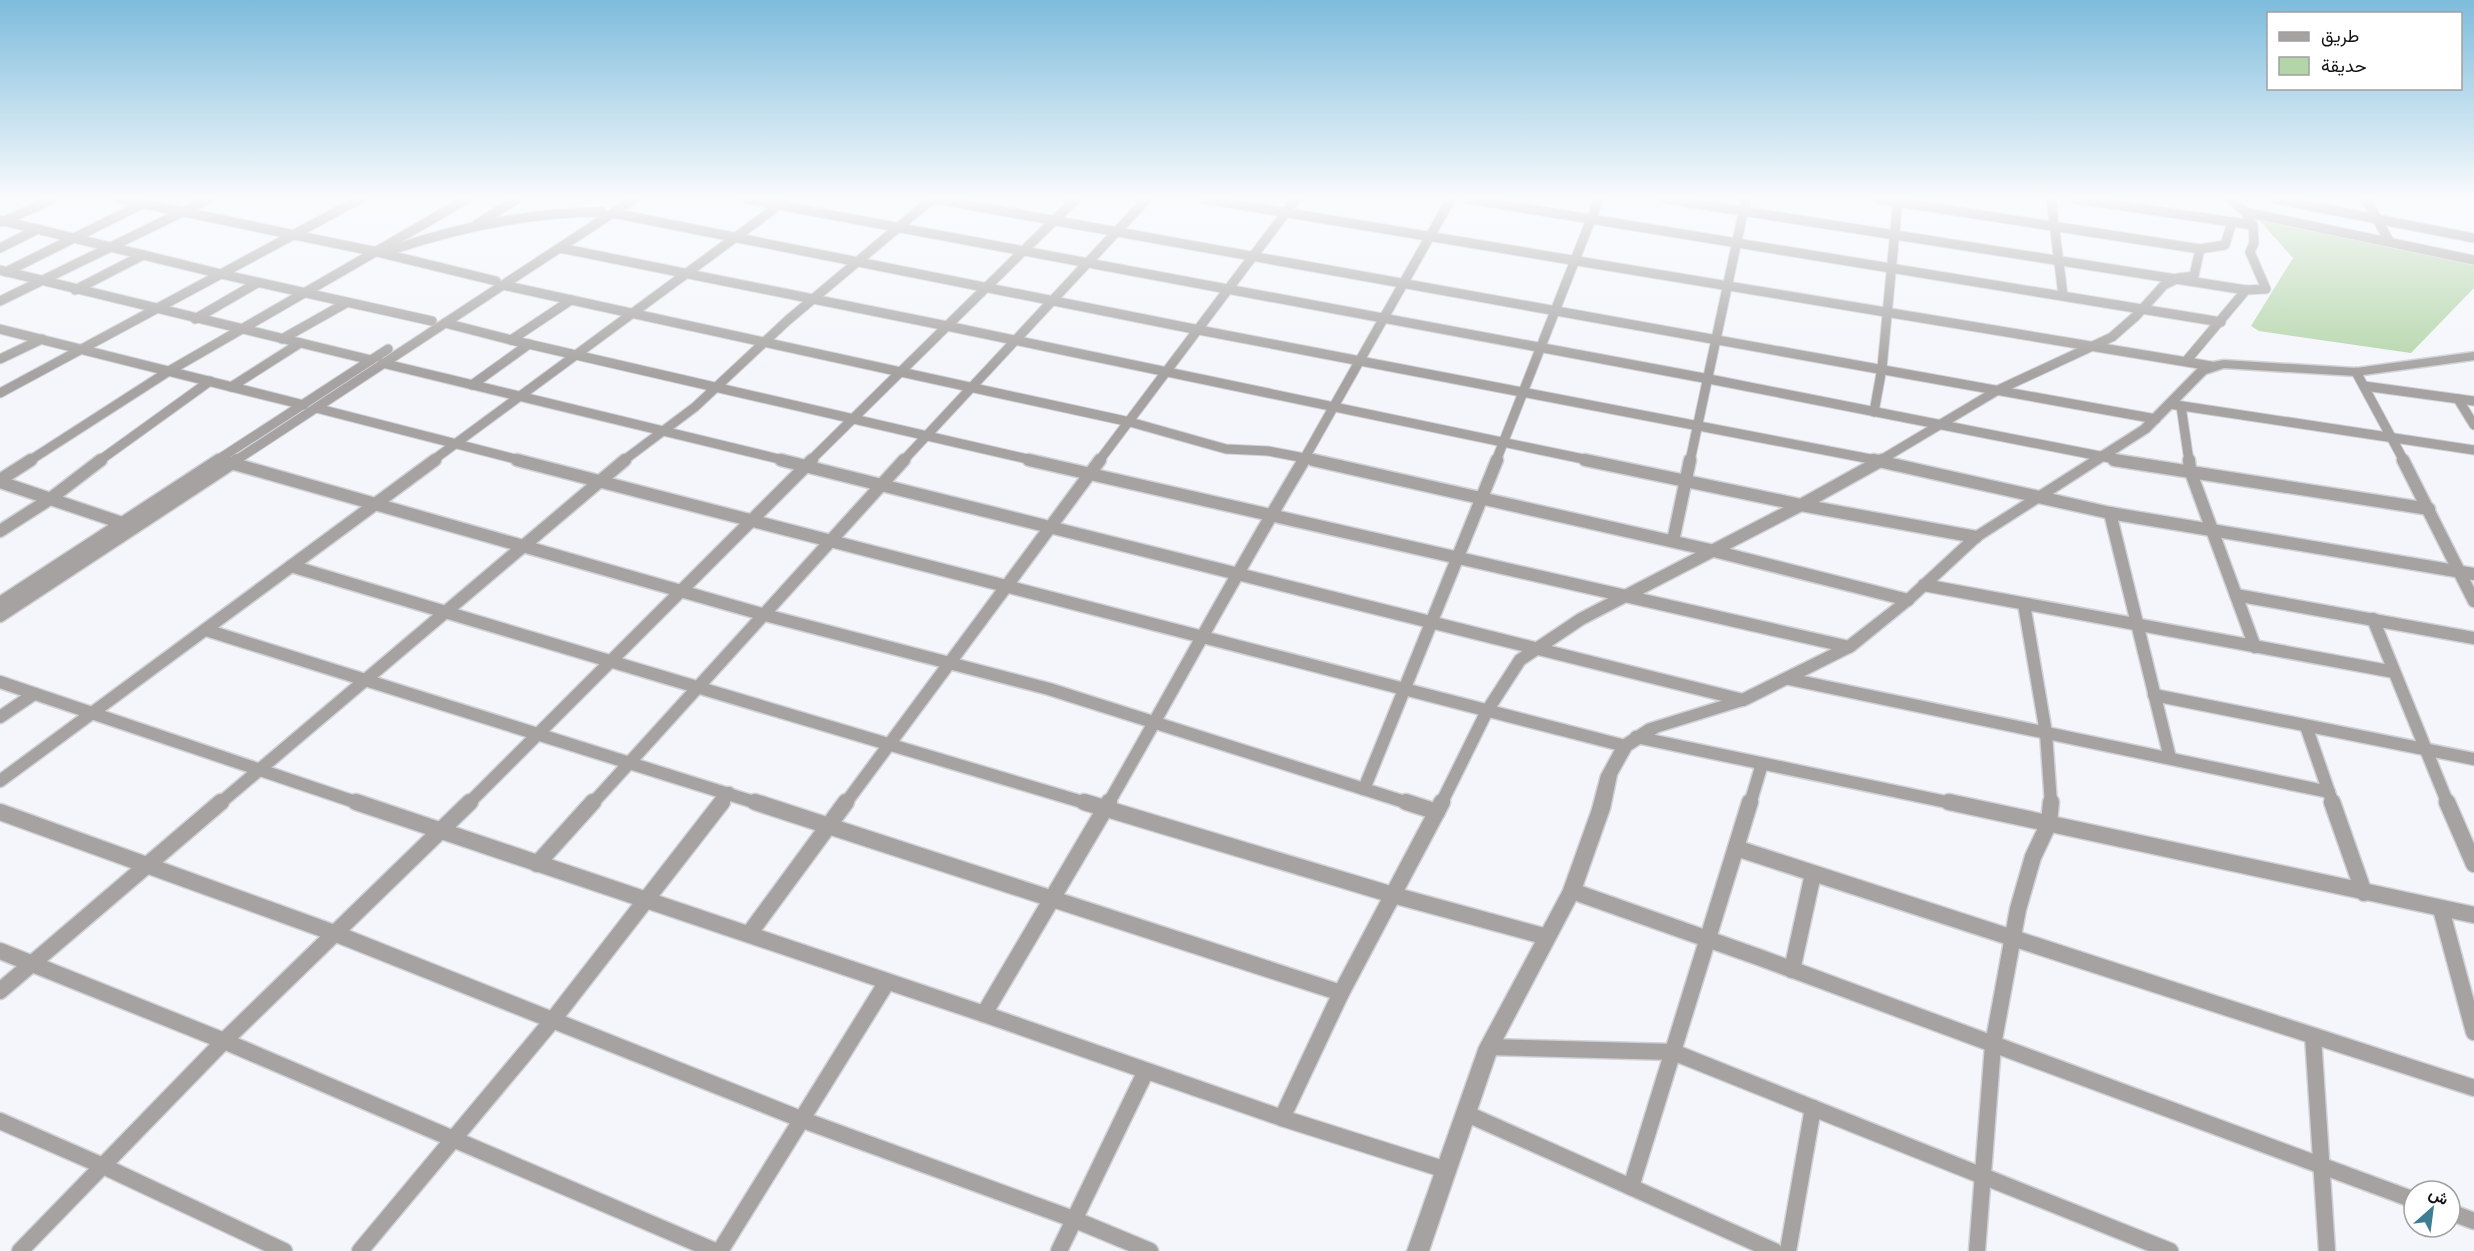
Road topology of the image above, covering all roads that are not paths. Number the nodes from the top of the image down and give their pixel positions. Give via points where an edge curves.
1 (32, 257) edge
2 (90, 257) edge
3 (139, 257) edge
4 (154, 257) edge
5 (252, 257) edge
6 (370, 257) edge
7 (400, 257) edge
8 (539, 257) edge
9 (544, 257) edge
10 (607, 257) edge
11 (707, 257) edge
12 (833, 257) edge
13 (862, 257) edge
14 (1017, 257) edge
15 (1051, 257) edge
16 (1092, 257) edge
17 (1253, 257) edge
18 (1268, 257) edge
19 (1419, 257) edge
20 (1553, 257) edge
21 (1576, 257) edge
22 (1734, 257) edge
23 (1835, 257) edge
24 (1891, 257) edge
25 (2046, 257) edge
26 (2198, 257) edge
27 (2252, 257) edge
28 (2057, 259) junction
29 (1575, 261) junction
30 (857, 262) junction
31 (1086, 264) junction
32 (1890, 266) junction
33 (3, 271) edge
34 (686, 273) junction
35 (221, 274) junction
36 (2178, 278) junction
37 (41, 281) junction
38 (1406, 282) junction
39 (257, 283) junction
40 (500, 283) junction
41 (986, 287) junction
42 (1727, 287) junction
43 (75, 290) junction
44 (1228, 290) junction
45 (2246, 290) junction
46 (305, 294) junction
47 (2063, 295) junction
48 (813, 299) junction
49 (572, 300) junction
50 (0, 301) edge
51 (1052, 301) junction
52 (346, 303) junction
53 (156, 309) junction
54 (2143, 309) junction
55 (1555, 310) junction
56 (633, 313) junction
57 (1887, 313) junction
58 (195, 319) junction
59 (1383, 319) junction
60 (432, 321) junction
61 (2221, 322) junction
62 (445, 323) junction
63 (947, 326) junction
64 (0, 329) edge
65 (242, 330) junction
66 (1199, 330) junction
67 (42, 339) junction
68 (282, 339) junction
69 (511, 340) junction
70 (1717, 340) junction
71 (764, 341) junction
72 (1014, 341) junction
73 (300, 344) junction
74 (528, 344) junction
75 (2095, 345) junction
76 (1540, 348) junction
77 (81, 349) junction
78 (579, 355) junction
79 (2474, 356) edge
80 (0, 359) edge
81 (2187, 360) junction
82 (377, 361) junction
83 (1359, 361) junction
84 (2211, 366) junction
85 (1882, 368) junction
86 (169, 371) junction
87 (903, 371) junction
88 (1166, 372) junction
89 (2360, 379) junction
90 (1709, 380) junction
91 (210, 381) junction
92 (472, 385) junction
93 (231, 387) junction
94 (972, 387) junction
95 (715, 388) junction
96 (1998, 390) junction
97 (1522, 392) junction
98 (0, 393) edge
99 (522, 397) junction
100 (2458, 399) junction
101 (2474, 401) edge
102 (2175, 405) junction
103 (310, 406) junction
104 (1333, 406) junction
105 (1874, 412) junction
106 (2156, 419) junction
107 (854, 420) junction
108 (1130, 422) junction
109 (1940, 425) junction
110 (2474, 425) edge
111 (1698, 427) junction
112 (662, 430) junction
113 (927, 437) junction
114 (2393, 439) junction
115 (1504, 442) junction
116 (460, 444) junction
117 (2474, 450) edge
118 (1305, 458) junction
119 (2100, 458) junction
120 (1880, 461) junction
121 (231, 463) junction
122 (804, 467) junction
123 (2190, 470) junction
124 (1092, 473) junction
125 (600, 479) junction
126 (0, 481) edge
127 (1686, 481) junction
128 (881, 485) junction
129 (2038, 498) junction
130 (50, 499) junction
131 (1481, 499) junction
132 (375, 504) junction
133 (1801, 505) junction
134 (2429, 509) junction
135 (2110, 513) junction
136 (1270, 514) junction
137 (751, 520) junction
138 (122, 523) junction
139 (1050, 528) junction
140 (2211, 528) junction
141 (0, 531) edge
142 (1976, 537) junction
143 (831, 541) junction
144 (1673, 541) junction
145 (523, 546) junction
146 (1710, 550) junction
147 (1458, 557) junction
148 (291, 566) junction
149 (1237, 572) junction
150 (2459, 572) junction
151 (2474, 574) edge
152 (1924, 585) junction
153 (1005, 586) junction
154 (680, 590) junction
155 (2236, 595) junction
156 (1623, 597) junction
157 (1908, 600) junction
158 (2474, 601) edge
159 (0, 603) edge
160 (2024, 604) junction
161 (448, 610) junction
162 (765, 615) junction
163 (0, 616) edge
164 (2373, 619) junction
165 (1433, 622) junction
166 (2136, 625) junction
167 (207, 630) junction
168 (1204, 636) junction
169 (2474, 638) edge
170 (2255, 646) junction
171 (1849, 647) junction
172 (1537, 648) junction
173 (613, 660) junction
174 (948, 664) junction
175 (2394, 672) junction
176 (366, 679) junction
177 (1789, 679) junction
178 (0, 682) edge
179 (698, 687) junction
180 (1406, 688) junction
181 (34, 694) junction
182 (2154, 694) junction
183 (1743, 700) junction
184 (1487, 711) junction
185 (94, 713) junction
186 (0, 717) edge
187 (1154, 722) junction
188 (2306, 726) junction
189 (2046, 733) junction
190 (540, 734) junction
191 (1630, 742) junction
192 (888, 744) junction
193 (2424, 749) junction
194 (2170, 758) junction
195 (2474, 759) edge
196 (628, 762) junction
197 (1762, 764) junction
198 (259, 770) junction
199 (0, 781) edge
200 (1364, 789) junction
201 (2329, 792) junction
202 (729, 794) junction
203 (1105, 809) junction
204 (0, 812) edge
205 (1437, 812) junction
206 (2049, 823) junction
207 (828, 825) junction
208 (440, 831) junction
209 (1736, 848) junction
210 (537, 864) junction
211 (2474, 864) edge
212 (146, 866) junction
213 (1813, 874) junction
214 (1572, 891) junction
215 (2364, 893) junction
216 (1393, 895) junction
217 (1051, 899) junction
218 (645, 900) junction
219 (2441, 909) junction
220 (2474, 915) edge
221 (334, 933) junction
222 (749, 934) junction
223 (1547, 938) junction
224 (1707, 938) junction
225 (2012, 939) junction
226 (0, 951) edge
227 (31, 964) junction
228 (1792, 970) junction
229 (887, 982) junction
230 (0, 991) edge
231 (1341, 993) junction
232 (984, 1014) junction
233 (552, 1021) junction
234 (2474, 1032) edge
235 (2313, 1036) junction
236 (224, 1041) junction
237 (1993, 1045) junction
238 (1489, 1047) junction
239 (1673, 1052) junction
240 (1146, 1071) junction
241 (2474, 1088) edge
242 (1813, 1108) junction
243 (1465, 1113) junction
244 (1282, 1118) junction
245 (803, 1120) junction
246 (0, 1121) edge
247 (455, 1140) junction
248 (103, 1166) junction
249 (2322, 1167) junction
250 (1446, 1170) junction
251 (1982, 1176) junction
252 (1631, 1187) junction
253 (2402, 1196) edge
254 (1073, 1219) junction
255 (2167, 1250) edge
256 (20, 1251) edge
257 (284, 1251) edge
258 (360, 1251) edge
259 (715, 1251) edge
260 (720, 1251) edge
261 (1059, 1251) edge
262 (1150, 1251) edge
263 (1418, 1251) edge
264 (1774, 1251) edge
265 (1788, 1251) edge
266 (1977, 1251) edge
267 (2326, 1251) edge

1 - 33 street
2 - 37 street
3 - 43 street
4 - 35 street
5 - 35 street
6 - 46 street
7 - 40 street
8 - 40 street
9 - 40 street
10 - 34 street
11 - 34 street
12 - 30 street
13 - 30 street
14 - 41 street
15 - 31 street
16 - 31 street
17 - 44 street
18 - 38 street
19 - 38 street
20 - 29 street
21 - 29 street
22 - 42 street
23 - 32 street
24 - 32 street
25 - 28 street
26 - 36 street via 2194,276
27 - 45 street via 2266,289
28 - 36 street
28 - 47 street
29 - 42 street
29 - 55 street
30 - 41 street
30 - 48 street
31 - 44 street
31 - 51 street
32 - 47 street
32 - 57 street
33 - 37 street
34 - 48 street
34 - 56 street
35 - 39 street
35 - 53 street
36 - 45 street
36 - 54 street via 2158,290
37 - 43 street
37 - 50 street
38 - 55 street
38 - 59 street
39 - 46 street
39 - 58 street
40 - 49 street
40 - 60 street
40 - 62 street
41 - 51 street
41 - 63 street
42 - 57 street
42 - 70 street
43 - 53 street
44 - 59 street
44 - 66 street
45 - 61 street
46 - 52 street
46 - 65 street
47 - 54 street
48 - 63 street
48 - 71 street
49 - 56 street
49 - 69 street
51 - 66 street
51 - 72 street
52 - 60 street
52 - 68 street
53 - 58 street
53 - 77 street
54 - 61 street
54 - 75 street via 2112,337
55 - 70 street
55 - 76 street
56 - 71 street
56 - 78 street
57 - 75 street
57 - 85 street
58 - 65 street
59 - 76 street
59 - 83 street
60 - 82 street
61 - 81 street
62 - 69 street
62 - 82 street
63 - 72 street
63 - 87 street
64 - 67 street
65 - 68 street
65 - 86 street
66 - 83 street
66 - 88 street
67 - 77 street
67 - 80 street
68 - 73 street
69 - 74 street
70 - 85 street
70 - 90 street
71 - 87 street
71 - 95 street
72 - 88 street
72 - 94 street
73 - 82 street
73 - 93 street
74 - 78 street
74 - 92 street
75 - 81 street
75 - 96 street
76 - 90 street
76 - 97 street
77 - 86 street
77 - 98 street
78 - 95 street
78 - 99 street
79 - 89 street
81 - 84 street
82 - 92 street
82 - 103 street
83 - 97 street
83 - 104 street
84 - 89 street via 2224,364
84 - 102 street via 2202,370
85 - 96 street
85 - 105 street
86 - 91 street
86 - 126 street
87 - 94 street
87 - 107 street
88 - 104 street
88 - 108 street
89 - 100 street
89 - 114 street
90 - 105 street
90 - 111 street
91 - 93 street
91 - 130 street
92 - 99 street
93 - 103 street
94 - 108 street
94 - 113 street
95 - 107 street
95 - 112 street
96 - 106 street
96 - 109 street
97 - 111 street
97 - 115 street
99 - 112 street
99 - 116 street
100 - 101 street
100 - 110 street
102 - 106 street
102 - 114 street
102 - 123 street
103 - 116 street
103 - 121 street
103 - 138 street
104 - 115 street
104 - 118 street
105 - 109 street
106 - 119 street
107 - 113 street
107 - 122 street
108 - 118 street via 1226,449
108 - 124 street
109 - 119 street
109 - 120 street
111 - 120 street
111 - 127 street
112 - 122 street
112 - 125 street
113 - 124 street
113 - 128 street
114 - 117 street
114 - 134 street
115 - 127 street
115 - 131 street
116 - 125 street
116 - 132 street
118 - 131 street
118 - 136 street
119 - 123 street
119 - 129 street
120 - 129 street
120 - 133 street
121 - 132 street
121 - 163 street
122 - 128 street
122 - 137 street
123 - 134 street
123 - 140 street
124 - 136 street
124 - 139 street
125 - 137 street
125 - 145 street
126 - 130 street
127 - 133 street
127 - 144 street
128 - 139 street
128 - 143 street
129 - 135 street
129 - 142 street
130 - 138 street
130 - 141 street
131 - 144 street
131 - 147 street
132 - 145 street
132 - 148 street
133 - 142 street
133 - 146 street
134 - 150 street
135 - 140 street
135 - 166 street
136 - 147 street
136 - 149 street
137 - 143 street
137 - 154 street
138 - 159 street
139 - 149 street
139 - 153 street
140 - 150 street
140 - 155 street
142 - 152 street
143 - 153 street
143 - 162 street
144 - 146 street
145 - 154 street
145 - 161 street
146 - 156 street
146 - 157 street
147 - 156 street
147 - 165 street
148 - 161 street
148 - 167 street
149 - 165 street
149 - 168 street
150 - 151 street
150 - 158 street
152 - 157 street
152 - 160 street
153 - 168 street
153 - 174 street
154 - 162 street
154 - 173 street
155 - 164 street
155 - 170 street
156 - 171 street
156 - 172 street
157 - 171 street
160 - 166 street
160 - 189 street
161 - 173 street
161 - 176 street
162 - 174 street
162 - 179 street
164 - 169 street
164 - 175 street
165 - 172 street
165 - 180 street
166 - 170 street
166 - 182 street
167 - 176 street
167 - 185 street
168 - 180 street
168 - 187 street
170 - 175 street
171 - 177 street
172 - 183 street
172 - 184 street via 1520,660
173 - 179 street
173 - 190 street
174 - 187 street via 1049,689
174 - 192 street
175 - 193 street
176 - 190 street
176 - 198 street
177 - 183 street
177 - 189 street
178 - 181 street
179 - 192 street
179 - 196 street
180 - 184 street
180 - 200 street
181 - 185 street
181 - 186 street
182 - 188 street
182 - 194 street
183 - 191 street via 1653,728
184 - 191 street
184 - 205 street
185 - 198 street
185 - 199 street
187 - 200 street
187 - 203 street
188 - 193 street
188 - 201 street
189 - 194 street
189 - 206 street
190 - 196 street
190 - 208 street
191 - 197 street
191 - 214 street via 1609,775
192 - 203 street
192 - 207 street
193 - 195 street
193 - 211 street
194 - 201 street
196 - 202 street
196 - 210 street
197 - 206 street
197 - 209 street
198 - 208 street
198 - 212 street
200 - 205 street
201 - 215 street
202 - 207 street
202 - 218 street
203 - 216 street
203 - 217 street
204 - 212 street
205 - 216 street
206 - 215 street
206 - 225 street via 2033,857
207 - 217 street
207 - 222 street
208 - 210 street
208 - 221 street
209 - 213 street
209 - 224 street
210 - 218 street
212 - 221 street
212 - 227 street
213 - 225 street
213 - 228 street
214 - 223 street
214 - 224 street
215 - 219 street
216 - 223 street
216 - 231 street
217 - 231 street
217 - 232 street
218 - 222 street
218 - 233 street
219 - 220 street
219 - 234 street
221 - 233 street
221 - 236 street
222 - 229 street
223 - 238 street
224 - 228 street
224 - 239 street
225 - 235 street
225 - 237 street
226 - 227 street
227 - 230 street
227 - 236 street
228 - 237 street
229 - 232 street
229 - 245 street
231 - 244 street
232 - 240 street
233 - 245 street
233 - 247 street
235 - 241 street
235 - 249 street
236 - 247 street
236 - 248 street
237 - 249 street
237 - 251 street
238 - 239 street
238 - 243 street
239 - 242 street
239 - 252 street
240 - 244 street
240 - 254 street
242 - 251 street
242 - 265 street
243 - 250 street
243 - 252 street
244 - 250 street
245 - 254 street
245 - 260 street
246 - 248 street
247 - 258 street
247 - 259 street
248 - 256 street
248 - 257 street
249 - 253 street
249 - 267 street
250 - 263 street
251 - 255 street
251 - 266 street
252 - 264 street
254 - 261 street
254 - 262 street

